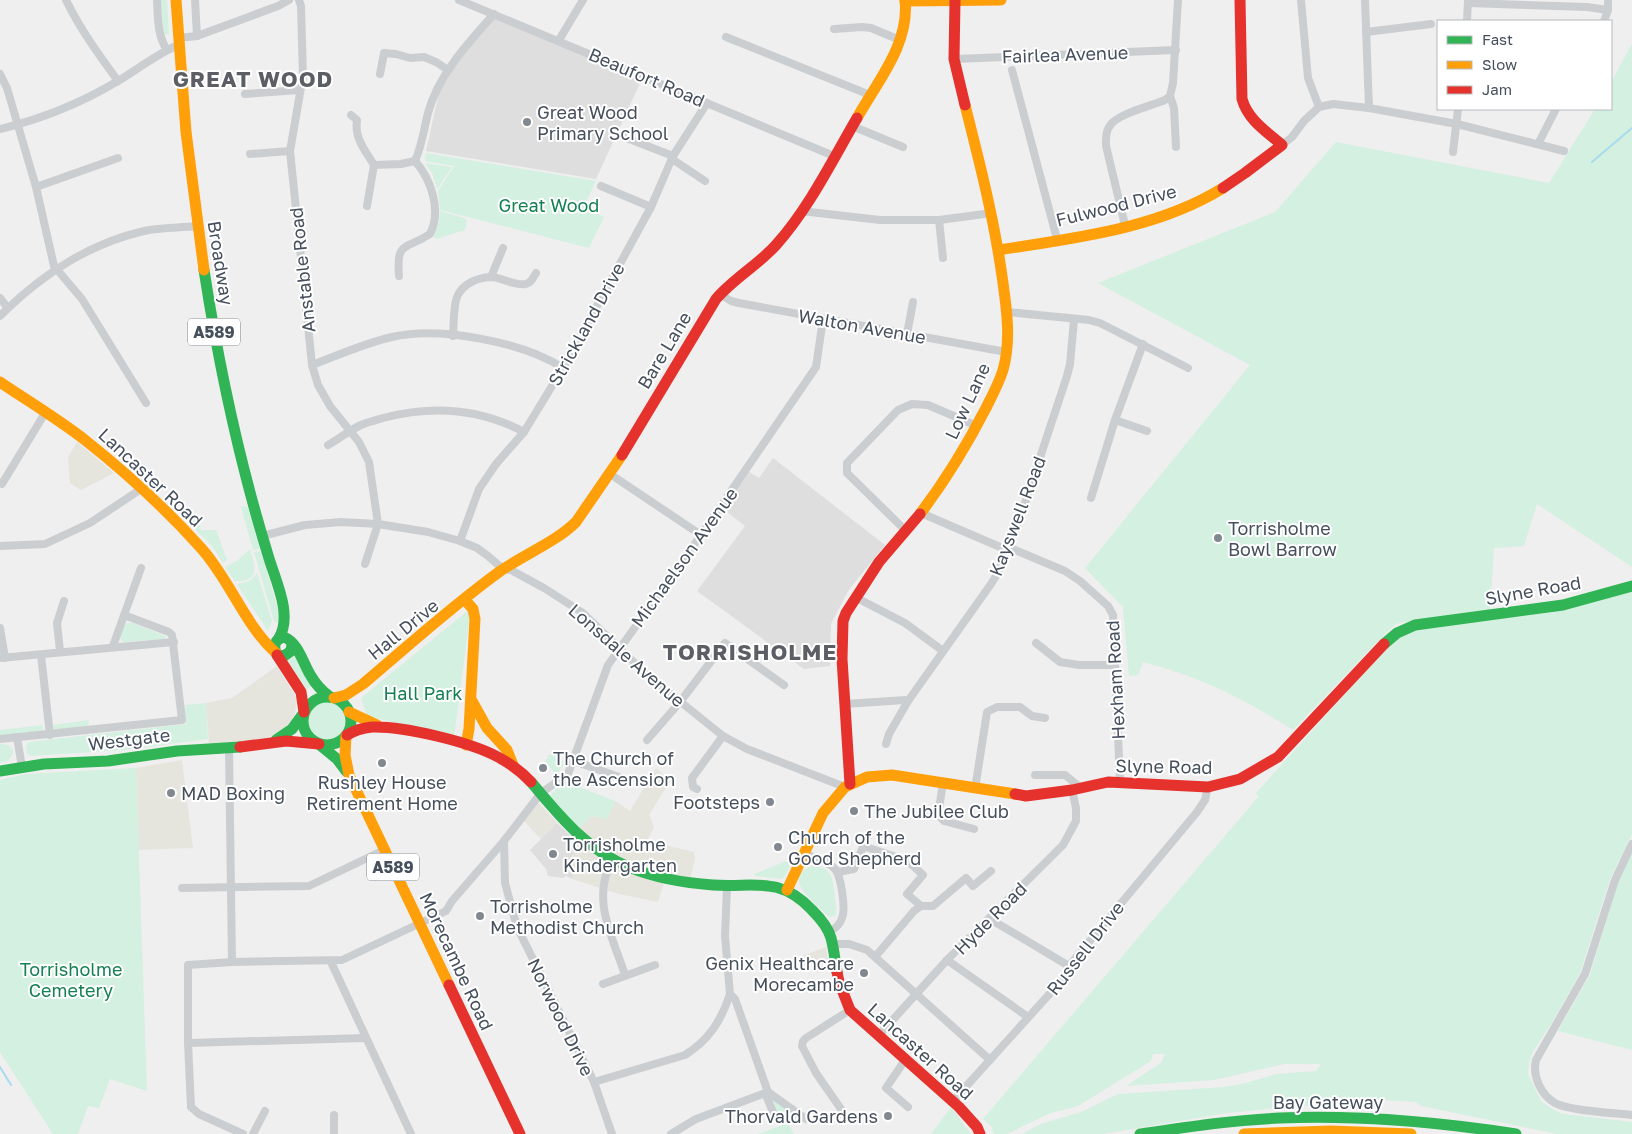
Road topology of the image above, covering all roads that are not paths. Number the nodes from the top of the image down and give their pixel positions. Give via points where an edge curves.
1 (66, 0) edge
2 (157, 0) edge
3 (176, 0) edge
4 (195, 0) edge
5 (289, 0) edge
6 (299, 0) edge
7 (458, 0) edge
8 (583, 0) edge
9 (905, 0) edge
10 (1001, 0) edge
11 (1178, 0) edge
12 (1240, 0) edge
13 (1301, 0) edge
14 (1365, 0) edge
15 (1608, 0) edge
16 (955, 1) edge
17 (1468, 2) edge
18 (1483, 2) edge
19 (1608, 10) junction
20 (494, 14) junction
21 (1467, 20) edge
22 (1604, 20) edge
23 (1431, 24) dead end
24 (834, 30) dead end
25 (1366, 32) junction
26 (197, 36) junction
27 (726, 37) dead end
28 (559, 40) junction
29 (900, 40) junction
30 (174, 44) junction
31 (1176, 50) junction
32 (954, 58) junction
33 (448, 70) junction
34 (1012, 70) dead end
35 (0, 74) edge
36 (380, 74) dead end
37 (118, 81) junction
38 (300, 90) junction
39 (245, 94) dead end
40 (870, 95) junction
41 (1170, 96) junction
42 (707, 103) junction
43 (1319, 107) junction
44 (1369, 108) junction
45 (1458, 110) edge
46 (1555, 110) edge
47 (357, 118) dead end
48 (1457, 124) junction
49 (18, 125) junction
50 (852, 126) junction
51 (0, 129) edge
52 (624, 137) dead end
53 (1538, 144) junction
54 (1282, 145) junction
55 (903, 147) dead end
56 (1176, 147) dead end
57 (290, 151) junction
58 (1564, 151) dead end
59 (1453, 152) dead end
60 (250, 154) dead end
61 (834, 156) junction
62 (118, 158) dead end
63 (673, 158) junction
64 (415, 161) junction
65 (374, 165) junction
66 (705, 181) dead end
67 (602, 186) dead end
68 (36, 187) junction
69 (367, 206) dead end
70 (651, 207) junction
71 (801, 211) junction
72 (992, 213) junction
73 (939, 220) junction
74 (1125, 225) junction
75 (197, 226) junction
76 (1057, 239) junction
77 (503, 248) dead end
78 (999, 250) junction
79 (388, 256) dead end
80 (398, 258) junction
81 (943, 258) dead end
82 (56, 269) junction
83 (536, 273) dead end
84 (399, 276) dead end
85 (492, 277) junction
86 (720, 294) junction
87 (0, 298) edge
88 (914, 302) dead end
89 (8, 308) junction
90 (1007, 312) junction
91 (0, 316) edge
92 (823, 318) junction
93 (1074, 320) junction
94 (907, 334) junction
95 (453, 336) junction
96 (1143, 344) junction
97 (1006, 352) junction
98 (312, 365) junction
99 (1189, 367) dead end
100 (563, 368) junction
101 (0, 382) edge
102 (146, 403) dead end
103 (45, 412) junction
104 (1115, 420) junction
105 (977, 426) junction
106 (352, 431) junction
107 (1147, 431) dead end
108 (524, 432) junction
109 (328, 445) dead end
110 (610, 474) junction
111 (2, 484) dead end
112 (141, 489) junction
113 (1091, 498) dead end
114 (920, 513) junction
115 (378, 524) junction
116 (906, 531) junction
117 (702, 535) junction
118 (262, 536) junction
119 (460, 541) junction
120 (0, 546) edge
121 (1008, 548) junction
122 (365, 564) dead end
123 (141, 568) dead end
124 (503, 569) junction
125 (1632, 586) edge
126 (855, 597) junction
127 (64, 600) dead end
128 (465, 600) junction
129 (285, 612) junction
130 (124, 615) junction
131 (254, 624) junction
132 (0, 628) edge
133 (279, 639) junction
134 (174, 642) junction
135 (1036, 643) dead end
136 (291, 644) junction
137 (113, 646) junction
138 (619, 648) junction
139 (60, 651) junction
140 (942, 651) junction
141 (276, 654) junction
142 (41, 655) junction
143 (2, 658) edge
144 (1114, 665) junction
145 (363, 684) junction
146 (784, 685) dead end
147 (332, 697) junction
148 (471, 700) junction
149 (908, 701) junction
150 (680, 702) junction
151 (844, 704) junction
152 (349, 711) junction
153 (304, 713) junction
154 (1045, 718) dead end
155 (388, 728) junction
156 (50, 735) junction
157 (347, 735) junction
158 (723, 736) junction
159 (17, 737) junction
160 (0, 739) edge
161 (647, 740) dead end
162 (320, 744) junction
163 (886, 744) dead end
164 (262, 745) junction
165 (466, 745) junction
166 (229, 748) junction
167 (574, 761) junction
168 (514, 766) junction
169 (22, 767) junction
170 (0, 771) edge
171 (1035, 775) dead end
172 (349, 776) junction
173 (619, 778) dead end
174 (1120, 782) junction
175 (943, 783) junction
176 (847, 785) junction
177 (1208, 787) junction
178 (697, 789) dead end
179 (975, 789) junction
180 (1076, 789) junction
181 (541, 793) junction
182 (974, 829) dead end
183 (868, 834) dead end
184 (504, 841) junction
185 (1632, 844) edge
186 (863, 846) junction
187 (384, 850) junction
188 (804, 853) junction
189 (612, 860) junction
190 (991, 871) dead end
191 (838, 872) junction
192 (230, 886) junction
193 (727, 886) junction
194 (182, 888) dead end
195 (787, 890) junction
196 (921, 906) junction
197 (990, 918) junction
198 (420, 923) junction
199 (829, 932) junction
200 (834, 944) junction
201 (875, 957) junction
202 (947, 960) junction
203 (232, 962) junction
204 (332, 962) junction
205 (655, 965) dead end
206 (1069, 966) junction
207 (625, 975) junction
208 (603, 984) dead end
209 (730, 994) junction
210 (916, 994) junction
211 (850, 1010) junction
212 (1028, 1017) junction
213 (879, 1035) junction
214 (366, 1038) junction
215 (188, 1043) junction
216 (905, 1060) junction
217 (990, 1060) junction
218 (594, 1082) junction
219 (767, 1092) junction
220 (952, 1102) junction
221 (908, 1107) dead end
222 (841, 1108) dead end
223 (265, 1111) dead end
224 (334, 1115) dead end
225 (1632, 1115) edge
226 (775, 1117) dead end
227 (806, 1119) dead end
228 (243, 1134) edge
229 (253, 1134) edge
230 (334, 1134) edge
231 (411, 1134) edge
232 (520, 1134) edge
233 (612, 1134) edge
234 (671, 1134) edge
235 (980, 1134) edge
236 (1140, 1134) edge
237 (1244, 1134) edge
238 (1411, 1134) edge
239 (1516, 1134) edge

1 - 37 street
2 - 30 street via 163,44
3 - 30 main road, Broadway / A589
4 - 26 street
5 - 26 street
6 - 38 street, Anstable Road via 304,63
7 - 20 street, Beaufort Road
8 - 28 street
9 - 16 main road
9 - 29 main road, Bare Lane via 906,22
10 - 16 main road
11 - 31 street
12 - 54 main road via 1244,108
13 - 43 street via 1308,78
14 - 25 street
15 - 19 street
16 - 32 main road, Low Lane
17 - 18 street
17 - 21 street
18 - 19 street
19 - 22 street
20 - 28 street, Beaufort Road
20 - 33 street
23 - 25 street
24 - 29 street via 871,28
25 - 44 street
26 - 30 street
27 - 40 street
28 - 42 street, Beaufort Road
29 - 40 main road, Bare Lane
30 - 37 street
30 - 75 main road, Broadway / A589
31 - 32 street, Fairlea Avenue
31 - 41 street
32 - 72 main road, Low Lane
33 - 36 street via 424,57 384,54
33 - 64 street via 428,113
34 - 76 street
35 - 49 street
37 - 49 street via 70,107
38 - 39 street
38 - 57 street, Anstable Road
40 - 50 main road, Bare Lane
41 - 56 street via 1174,108
41 - 74 street via 1109,126 1106,146
42 - 61 street, Beaufort Road
42 - 63 street, Strickland Drive
43 - 44 street via 1333,104
43 - 54 street, Fulwood Drive
44 - 48 street
45 - 48 street
46 - 53 street
47 - 65 street via 357,138
48 - 53 street
48 - 59 street
49 - 51 street
49 - 68 street
50 - 55 street
50 - 61 main road, Bare Lane
52 - 63 street
53 - 58 street
54 - 74 main road, Fulwood Drive via 1237,179 1201,199 1180,209
57 - 60 street
57 - 98 street, Anstable Road
61 - 71 main road, Bare Lane
62 - 68 street
63 - 66 street
63 - 70 street, Strickland Drive
64 - 65 street
64 - 80 street via 425,174 434,197 435,220 430,234 406,245
65 - 69 street
67 - 70 street
68 - 82 street
70 - 100 street, Strickland Drive
71 - 73 street via 880,220
71 - 86 main road, Bare Lane via 762,260
72 - 73 street
72 - 78 main road, Low Lane
73 - 81 street
74 - 76 main road, Fulwood Drive
75 - 82 street via 146,230 122,236 80,254
75 - 118 main road, Broadway / A589 via 219,359
76 - 78 main road, Fulwood Drive
77 - 85 street
78 - 90 main road, Low Lane
79 - 80 street
80 - 84 street
82 - 89 street
82 - 102 street via 82,299
83 - 85 street via 531,282 525,284
85 - 95 street via 478,279 461,290 456,298
86 - 92 street, Walton Avenue via 739,303
86 - 110 main road, Bare Lane
87 - 89 street
88 - 94 street
89 - 91 street
90 - 93 street
90 - 97 main road, Low Lane
92 - 94 street, Walton Avenue
92 - 117 street, Michaelson Avenue via 816,368
93 - 96 street via 1100,323
93 - 121 street, Kayswell Road via 1067,376
94 - 97 street, Walton Avenue
95 - 98 street via 394,336
95 - 100 street via 526,350
96 - 99 street
96 - 104 street
97 - 105 main road, Low Lane via 996,388
98 - 106 street, Anstable Road via 318,385 330,406
100 - 108 street, Strickland Drive
101 - 103 main road, Lancaster Road
103 - 111 street
103 - 112 main road, Lancaster Road via 84,439
104 - 107 street
104 - 113 street
105 - 114 main road, Low Lane via 942,486
105 - 116 street via 928,405 912,404 898,410 847,463 847,473
106 - 108 street via 361,424 433,409 472,412
106 - 109 street
106 - 115 street, Anstable Road via 370,462
108 - 119 street, Strickland Drive via 479,489
110 - 117 street
110 - 124 main road, Bare Lane via 567,531
112 - 120 street via 90,523 45,544
112 - 131 main road, Lancaster Road via 203,550
114 - 116 main road, Low Lane
114 - 121 street, Hexham Road
115 - 118 street, Lonsdale Avenue via 341,522 305,525
115 - 119 street, Lonsdale Avenue
115 - 122 street
116 - 126 main road, Low Lane
117 - 138 street, Michaelson Avenue
118 - 129 main road, Broadway / A589
119 - 124 street, Lonsdale Avenue via 477,548
121 - 140 street, Kayswell Road via 991,584
121 - 144 street, Hexham Road via 1066,571 1108,606 1113,615
123 - 130 street
124 - 128 main road, Bare Lane
124 - 138 street, Lonsdale Avenue via 511,570 583,613
125 - 177 main road, Slyne Road via 1563,604 1415,625 1397,633 1380,647 1278,757 1240,779
126 - 140 street via 905,623
126 - 151 main road, Low Lane via 844,621
127 - 139 street via 57,623
128 - 145 main road, Hall Drive
128 - 148 main road via 475,614
129 - 133 main road, Broadway / A589 via 284,629
129 - 136 main road, Broadway / A589 via 291,626
130 - 134 street via 169,632
130 - 137 street
131 - 133 main road, Lancaster Road via 265,635
131 - 141 main road, Lancaster Road via 264,642
132 - 143 street
133 - 136 main road via 286,638
133 - 141 main road, A589 via 273,647
134 - 137 street
134 - 156 street via 182,720
135 - 144 street via 1060,662 1079,666
136 - 141 main road via 288,655
136 - 147 main road, A589 via 312,680
137 - 139 street
138 - 150 street, Lonsdale Avenue
138 - 167 street, Michaelson Avenue via 608,665
139 - 142 street
140 - 149 street, Kayswell Road
141 - 153 main road, Lancaster Road / A589 via 301,692
142 - 143 street
142 - 156 street
144 - 174 street, Hexham Road
145 - 147 main road, Hall Drive via 346,695
145 - 152 main road, Hall Drive
146 - 150 street via 725,643
147 - 152 main road, A589
147 - 153 main road via 312,701
148 - 165 main road
148 - 168 main road via 487,728 507,750
149 - 151 street
149 - 163 street, Kayswell Road
150 - 158 street, Lonsdale Avenue
150 - 161 street
151 - 176 main road, Low Lane
152 - 155 main road, Lancaster Road
152 - 157 main road, A589 via 351,723
153 - 162 main road, A589 via 306,734
153 - 164 main road, Westgate via 290,732
154 - 179 street via 1032,716 1020,707 996,707 988,712
155 - 157 main road, Lancaster Road via 364,728
155 - 165 main road, Lancaster Road
156 - 159 street
157 - 162 main road via 334,744
157 - 172 main road, Morecambe Road / A589 via 345,755
158 - 176 street, Lonsdale Avenue via 746,749
158 - 178 street via 692,778 693,787
159 - 160 street
159 - 169 street
162 - 164 main road, Westgate via 299,741
162 - 172 main road, Morecambe Road / A589 via 337,759
164 - 166 main road, Westgate
165 - 168 main road, Lancaster Road
166 - 169 main road, Westgate via 177,751 108,762
166 - 192 street
167 - 173 street
167 - 181 street, Michaelson Avenue via 568,774
168 - 181 main road, Lancaster Road
169 - 170 main road, Westgate
171 - 180 street via 1065,774
172 - 187 main road, Morecambe Road / A589
174 - 177 main road, Slyne Road
174 - 180 main road, Slyne Road
175 - 176 main road, Slyne Road via 886,775 867,777
175 - 179 main road, Slyne Road
175 - 182 street via 938,815 944,822
176 - 188 main road via 823,813
177 - 206 street, Russell Drive via 1197,812
179 - 180 main road, Slyne Road via 1026,796
180 - 197 street, Hyde Road via 1076,821 1063,845
181 - 184 street, Michaelson Avenue
181 - 189 main road, Lancaster Road via 586,842
183 - 186 street
184 - 198 street, Michaelson Avenue via 446,910
184 - 218 street, Norwood Drive via 505,883 517,927
185 - 225 street via 1615,880 1585,974 1536,1060 1535,1076 1555,1103
186 - 191 street via 854,869
186 - 196 street via 908,861 923,875 907,894
187 - 192 street via 309,886
187 - 198 main road, Morecambe Road / A589
188 - 191 street via 829,864
188 - 195 main road
189 - 193 main road, Lancaster Road via 654,875
189 - 207 street via 603,883 602,902
190 - 196 street via 973,886 966,878 933,906
191 - 199 street via 843,916 839,925
192 - 194 street
192 - 203 street
193 - 195 main road, Lancaster Road via 758,884
193 - 209 street via 725,936
195 - 199 main road, Lancaster Road via 814,912
196 - 201 street
197 - 202 street, Hyde Road
197 - 206 street
198 - 204 street, Michaelson Avenue via 350,957
198 - 232 main road, Morecambe Road / A589
199 - 200 main road, Lancaster Road
200 - 201 street via 856,945
200 - 211 main road, Lancaster Road via 839,982
201 - 210 street
202 - 210 street, Hyde Road
202 - 212 street
203 - 204 street, Michaelson Avenue
203 - 215 street, Michaelson Avenue via 188,965
204 - 214 street
205 - 207 street
206 - 212 street, Russell Drive via 1063,979
207 - 208 street
209 - 218 street via 717,1026 697,1048 685,1055
209 - 219 street via 735,999
210 - 213 street, Hyde Road
210 - 217 street
211 - 213 main road, Lancaster Road
211 - 222 street via 806,1038 802,1046
212 - 217 street, Russell Drive
213 - 216 main road, Lancaster Road
214 - 215 street
214 - 231 street
215 - 228 street via 191,1107 198,1114
216 - 220 main road, Lancaster Road
216 - 221 street via 886,1088
217 - 220 street, Russell Drive
218 - 233 street, Norwood Drive
219 - 226 street
219 - 227 street
219 - 234 street via 696,1119
220 - 235 main road, Lancaster Road
223 - 229 street
224 - 230 street
236 - 239 main road, Bay Gateway via 1221,1123 1327,1118 1432,1122
237 - 238 main road, Bay Gateway via 1331,1130

